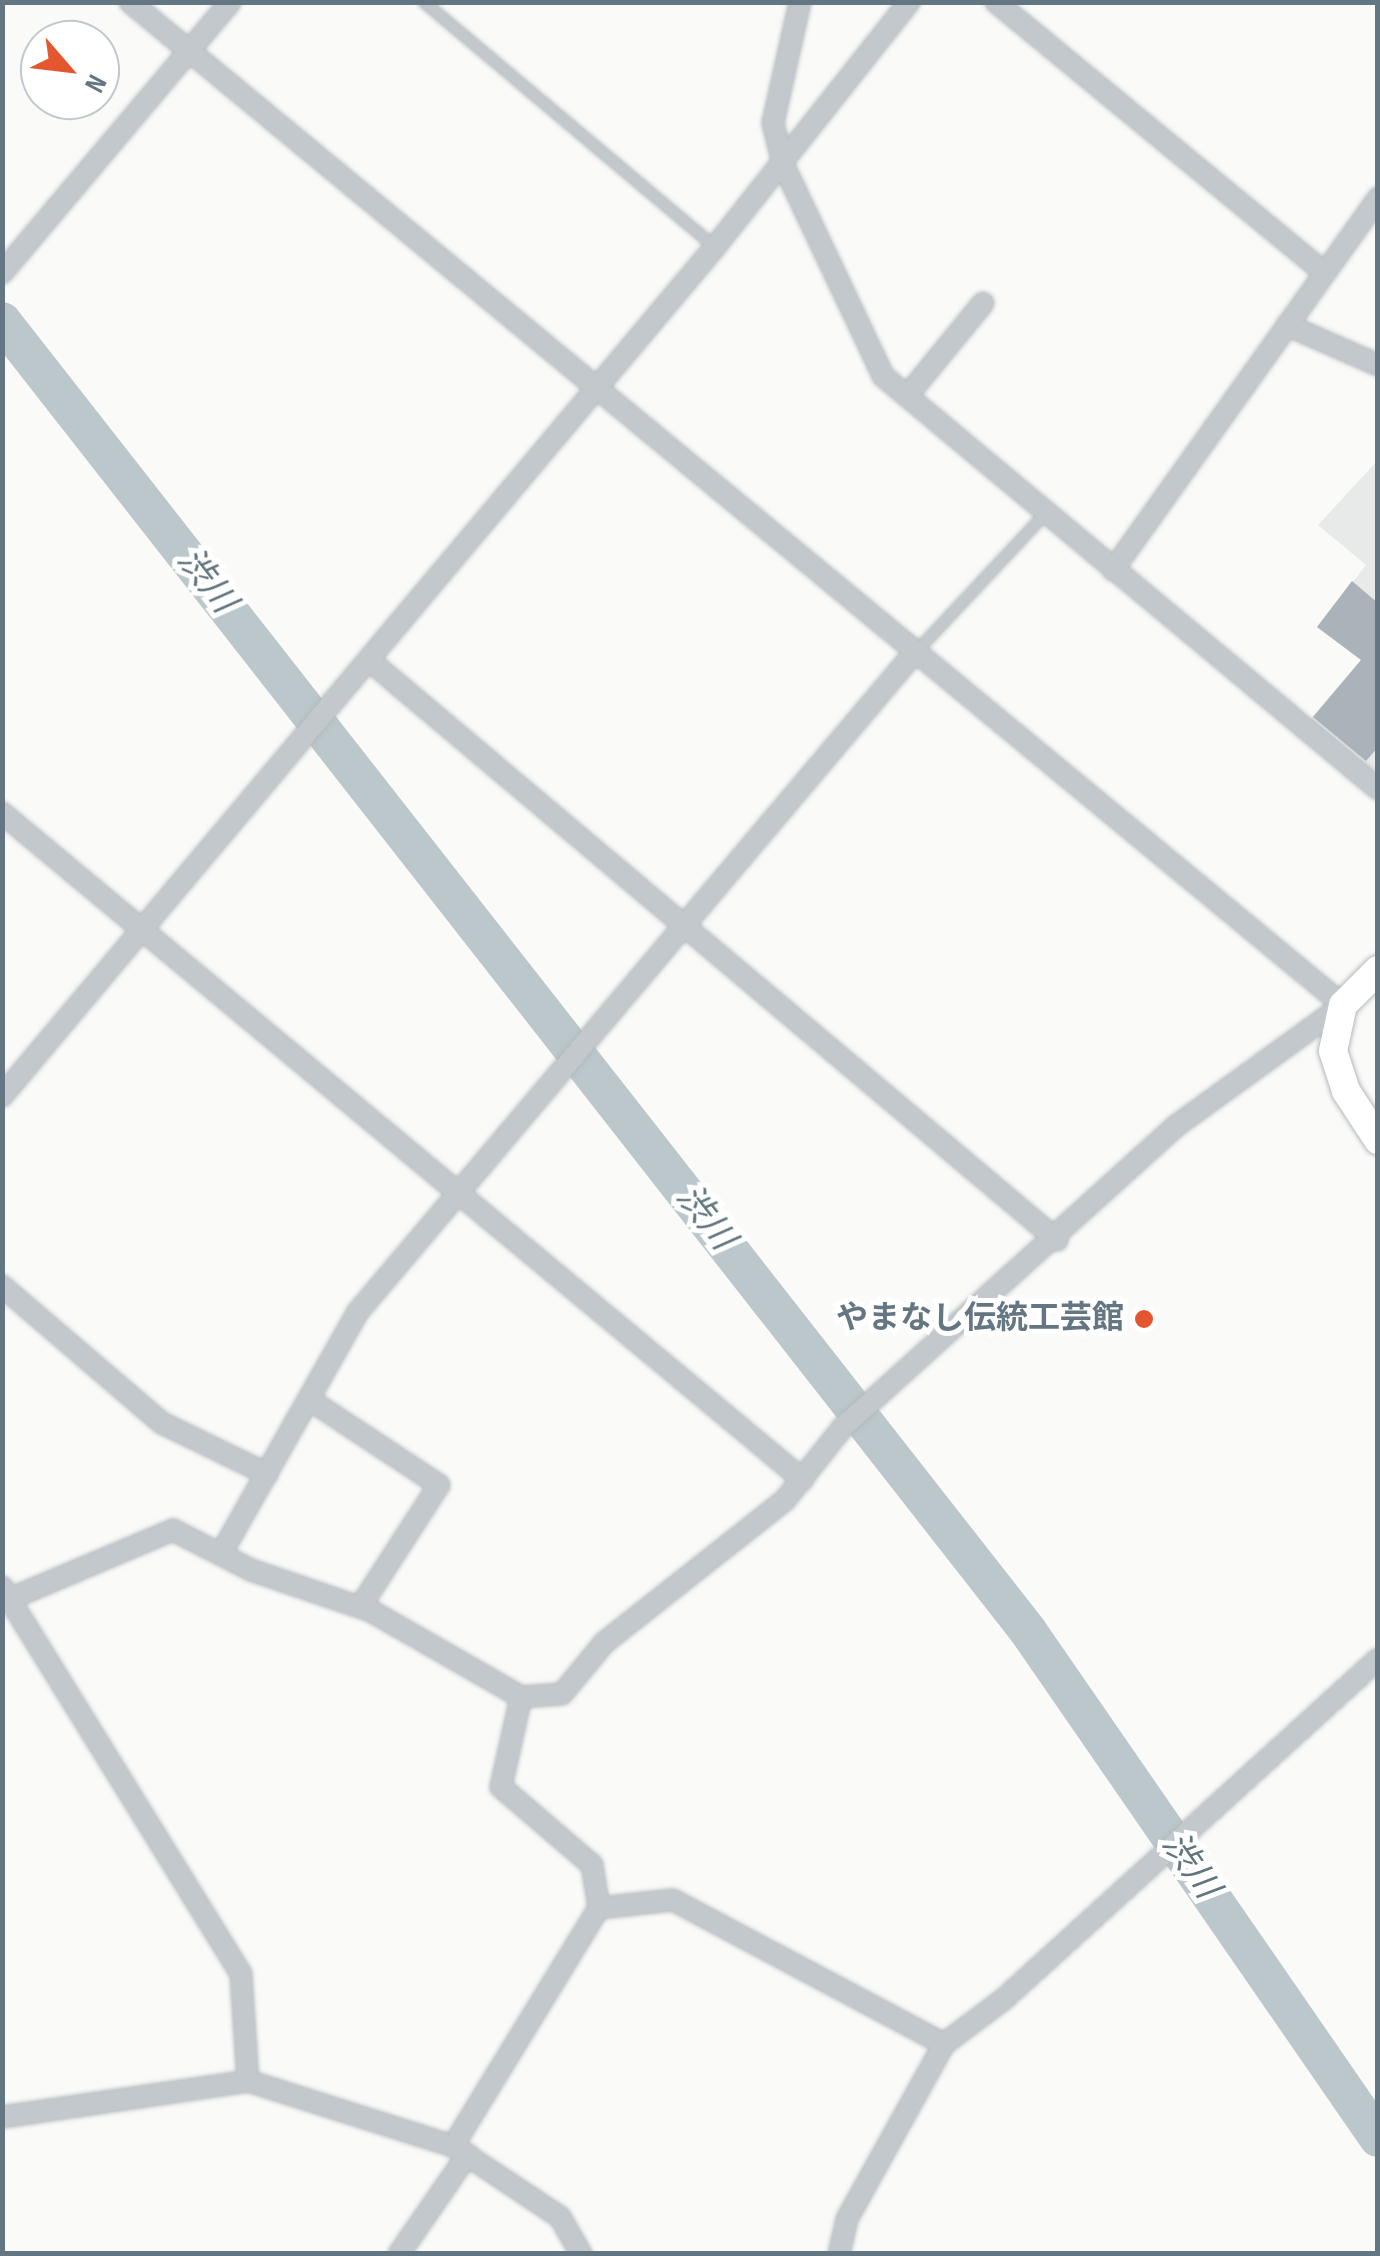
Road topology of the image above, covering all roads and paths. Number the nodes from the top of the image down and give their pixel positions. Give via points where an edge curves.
1 (130, 2) edge
2 (230, 2) edge
3 (424, 2) edge
4 (800, 2) edge
5 (908, 2) edge
6 (996, 2) edge
7 (188, 50) junction
8 (784, 164) junction
9 (1378, 198) edge
10 (715, 247) junction
11 (1321, 270) junction
12 (2, 272) edge
13 (982, 304) dead end
14 (1287, 325) junction
15 (1378, 366) edge
16 (596, 390) junction
17 (908, 396) junction
18 (1048, 510) junction
19 (1114, 570) junction
20 (915, 652) junction
21 (369, 660) junction
22 (1378, 790) edge
23 (2, 814) edge
24 (681, 924) junction
25 (143, 928) junction
26 (1378, 970) edge
27 (1343, 1005) junction
28 (2, 1096) edge
29 (1378, 1140) edge
30 (458, 1194) junction
31 (1058, 1240) junction
32 (2, 1286) edge
33 (310, 1400) junction
34 (266, 1474) junction
35 (803, 1480) junction
36 (222, 1552) junction
37 (7, 1592) edge
38 (360, 1607) junction
39 (1378, 1659) edge
40 (521, 1697) junction
41 (599, 1908) junction
42 (944, 2044) junction
43 (248, 2081) junction
44 (2, 2117) edge
45 (460, 2150) junction
46 (398, 2254) edge
47 (581, 2254) edge
48 (838, 2254) edge

1 - 7 street
2 - 7 street
3 - 10 lane
4 - 8 street via 773,123
5 - 8 street
6 - 11 street
7 - 12 street
7 - 16 street
8 - 10 street
8 - 17 street via 866,346 883,376
9 - 11 street
10 - 16 street
11 - 14 street
13 - 17 street
14 - 15 street
14 - 19 street
16 - 20 street
16 - 21 street
17 - 18 street
18 - 19 street
18 - 20 lane
19 - 22 street
20 - 24 street
20 - 27 street
21 - 24 street
21 - 25 street
23 - 25 street
24 - 30 street
24 - 31 street
25 - 28 street
25 - 30 street
26 - 27 main road
27 - 29 main road via 1334,1050 1346,1091
27 - 31 street via 1176,1126
30 - 33 street via 357,1312
30 - 35 street
31 - 35 street via 843,1427
32 - 34 street via 162,1424
33 - 34 street
33 - 38 street via 439,1485
34 - 36 street
35 - 40 street via 604,1643 562,1694
36 - 37 street via 173,1530
36 - 38 street
37 - 43 street via 82,1726 241,1974
38 - 40 street
39 - 42 street via 1004,1999
40 - 41 street via 501,1787 592,1864
41 - 42 street via 673,1900
41 - 45 street
42 - 48 street via 847,2219
43 - 44 street
43 - 45 street
45 - 46 street
45 - 47 street via 560,2217

